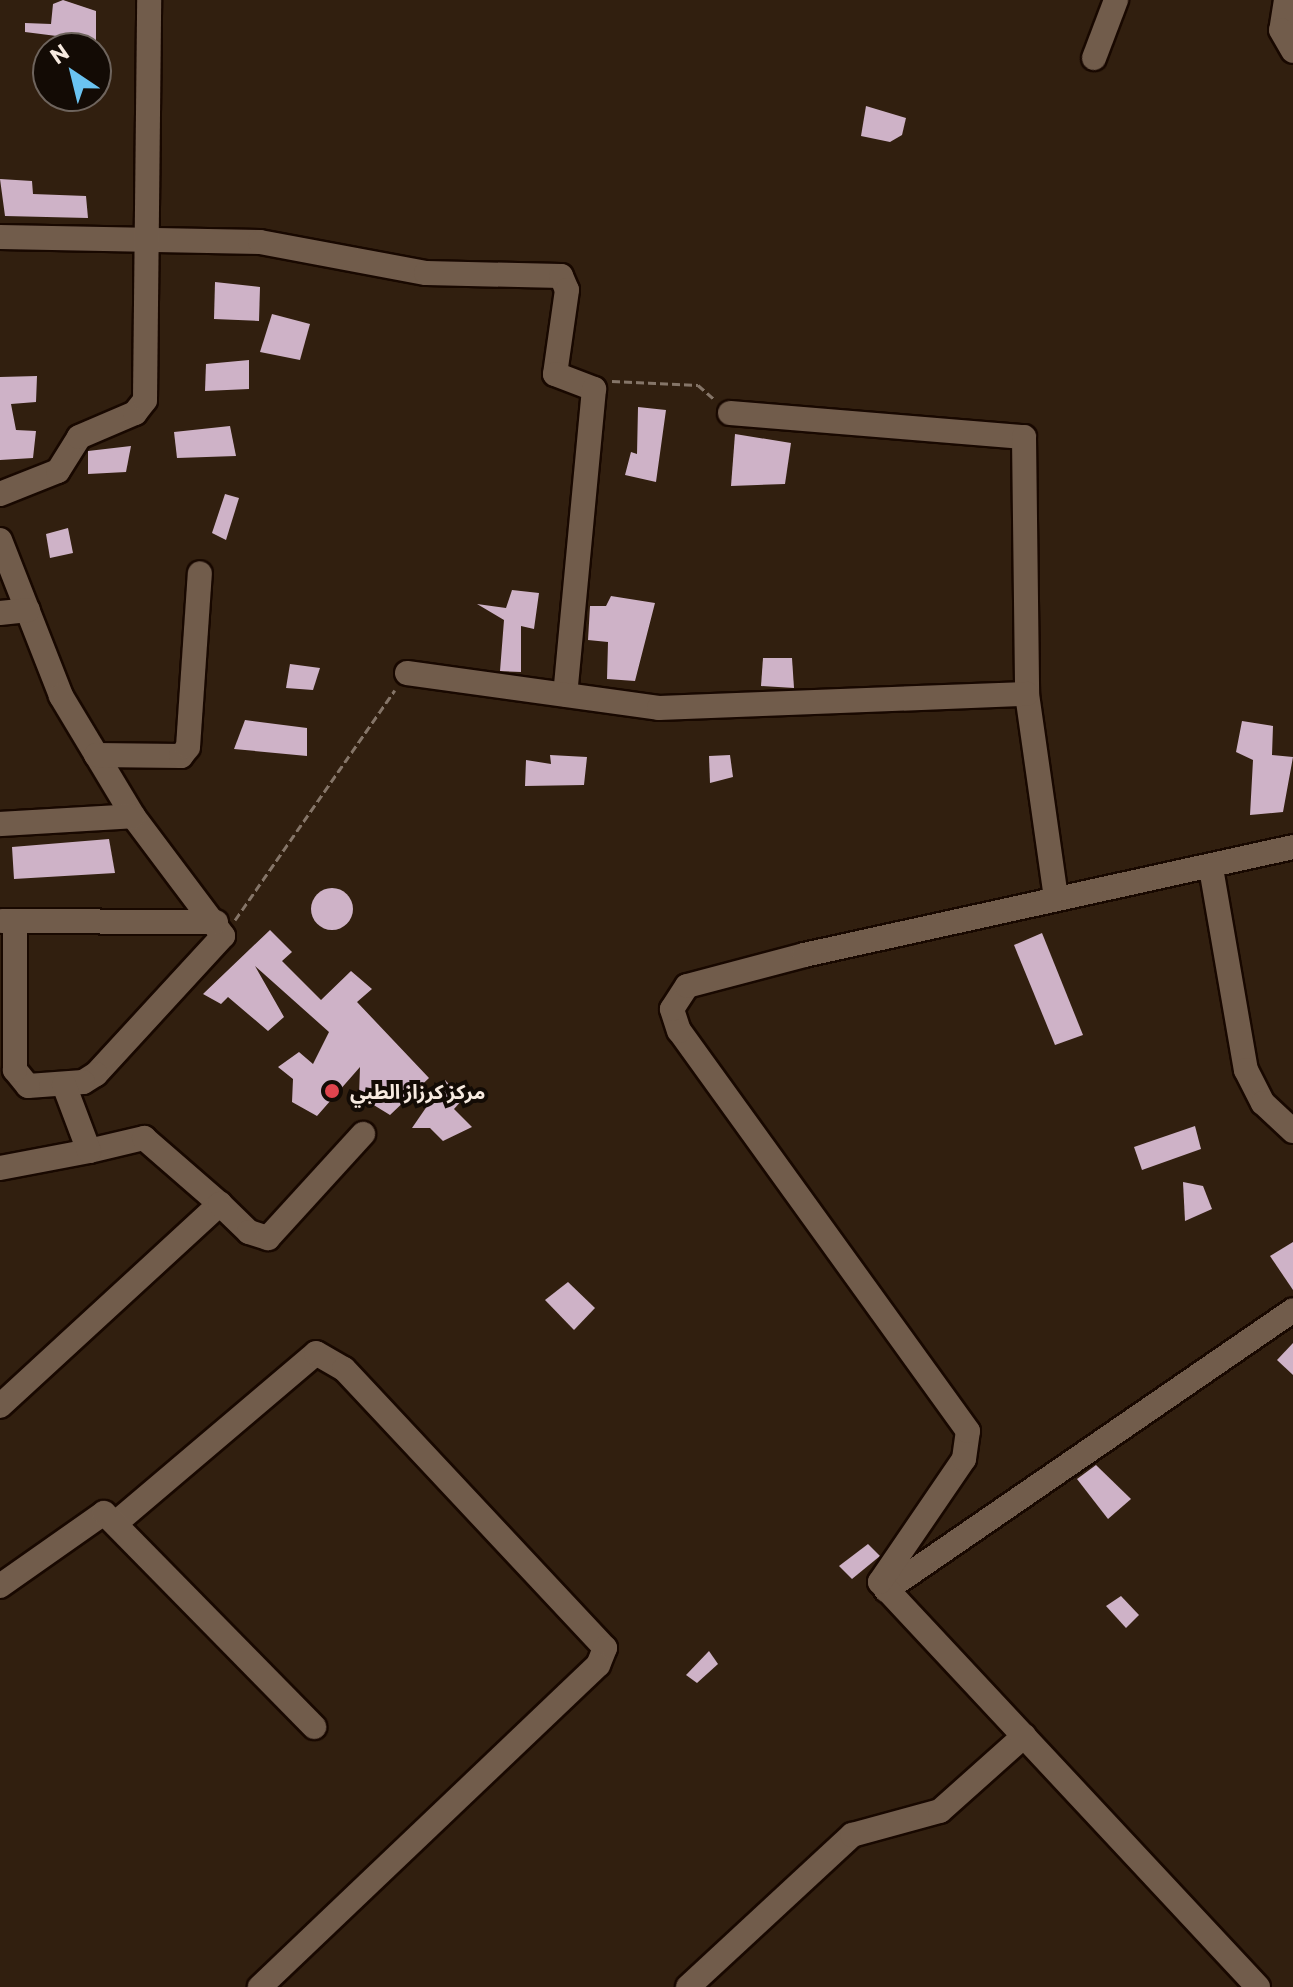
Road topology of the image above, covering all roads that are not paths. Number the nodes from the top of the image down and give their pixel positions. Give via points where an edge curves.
1 (149, 0) edge
2 (1116, 0) edge
3 (1286, 0) edge
4 (1293, 51) edge
5 (1094, 58) dead end
6 (0, 237) edge
7 (142, 239) junction
8 (730, 413) road end
9 (0, 494) edge
10 (0, 540) edge
11 (200, 573) dead end
12 (28, 610) junction
13 (0, 613) edge
14 (407, 673) road end
15 (1027, 694) junction
16 (565, 695) junction
17 (96, 755) junction
18 (133, 816) junction
19 (0, 824) edge
20 (1293, 847) edge
21 (1211, 868) junction
22 (1056, 899) junction
23 (8, 922) edge
24 (220, 929) junction
25 (64, 1085) junction
26 (1293, 1131) edge
27 (363, 1134) dead end
28 (89, 1151) junction
29 (0, 1168) edge
30 (220, 1204) junction
31 (1293, 1310) edge
32 (0, 1406) edge
33 (117, 1522) junction
34 (0, 1586) edge
35 (886, 1590) junction
36 (314, 1727) dead end
37 (1024, 1736) junction
38 (260, 1987) edge
39 (688, 1987) edge
40 (1258, 1987) edge

1 - 7 street
2 - 5 street
3 - 4 street via 1281,30
6 - 7 street
7 - 9 street via 142,409 89,430 58,471
7 - 16 street via 260,242 458,276 552,272 567,290 555,374 594,389
8 - 15 street via 1024,437
10 - 12 street
11 - 17 street via 188,747 181,756
12 - 13 street
12 - 17 street via 61,696
14 - 16 street
15 - 16 street via 673,708
15 - 22 street
17 - 18 street
18 - 19 street
18 - 24 street
20 - 21 street
21 - 22 street
21 - 26 street via 1246,1070 1263,1103
22 - 35 street via 804,955 687,986 673,1000 679,1031 968,1431 964,1459 880,1580
23 - 24 street
23 - 25 street via 15,1070 28,1086
24 - 25 street via 96,1074
25 - 28 street
27 - 30 street via 268,1238 258,1239
28 - 29 street
28 - 30 street via 144,1138
30 - 32 street
31 - 35 street
33 - 34 street via 96,1515
33 - 36 street
33 - 38 street via 316,1353 344,1369 605,1648 598,1665
35 - 37 street
37 - 39 street via 940,1811 852,1835
37 - 40 street

